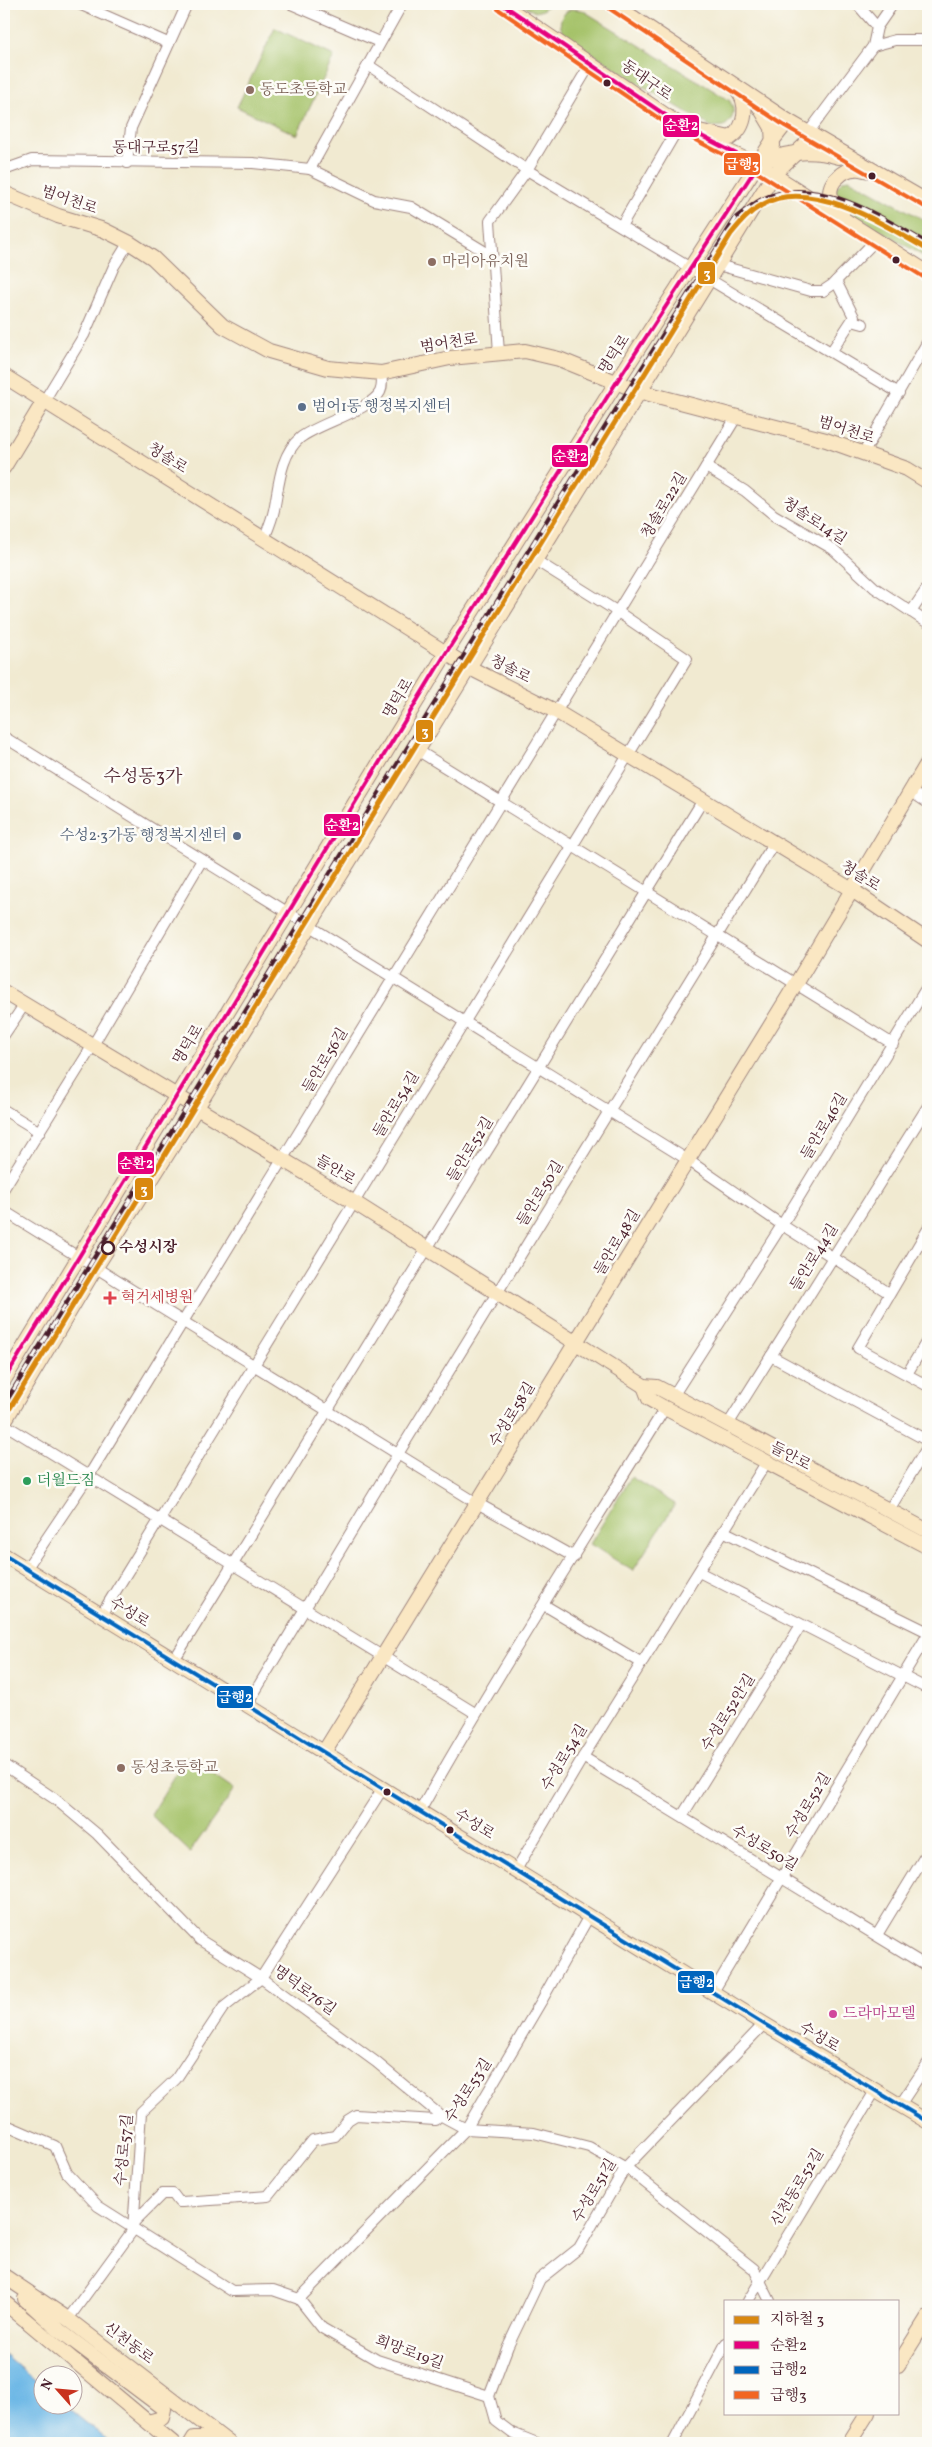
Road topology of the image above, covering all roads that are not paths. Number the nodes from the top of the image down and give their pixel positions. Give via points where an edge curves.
1 (79, 4) edge
2 (187, 4) edge
3 (291, 4) edge
4 (402, 4) edge
5 (502, 4) edge
6 (613, 4) edge
7 (857, 4) edge
8 (893, 4) edge
9 (877, 27) junction
10 (928, 40) edge
11 (379, 42) junction
12 (168, 44) junction
13 (872, 46) junction
14 (590, 63) junction
15 (368, 66) junction
16 (732, 84) junction
17 (755, 99) junction
18 (788, 121) junction
19 (684, 127) junction
20 (811, 134) junction
21 (773, 140) junction
22 (795, 152) junction
23 (773, 157) junction
24 (859, 162) junction
25 (127, 163) junction
26 (758, 164) junction
27 (310, 169) junction
28 (4, 170) edge
29 (527, 170) junction
30 (877, 172) junction
31 (774, 174) junction
32 (4, 193) edge
33 (928, 202) edge
34 (621, 226) junction
35 (854, 227) junction
36 (875, 240) junction
37 (128, 242) junction
38 (492, 256) junction
39 (718, 265) junction
40 (691, 269) junction
41 (928, 273) edge
42 (710, 278) junction
43 (836, 281) junction
44 (852, 321) junction
45 (863, 324) dead end
46 (928, 341) edge
47 (831, 352) junction
48 (499, 353) junction
49 (381, 373) junction
50 (4, 376) edge
51 (616, 383) junction
52 (638, 391) junction
53 (899, 393) junction
54 (44, 401) junction
55 (737, 416) junction
56 (864, 454) junction
57 (4, 467) edge
58 (706, 467) junction
59 (928, 482) edge
60 (264, 539) junction
61 (535, 560) junction
62 (928, 586) edge
63 (618, 612) junction
64 (912, 612) junction
65 (928, 622) edge
66 (446, 653) junction
67 (470, 668) junction
68 (557, 712) junction
69 (4, 737) edge
70 (417, 750) junction
71 (629, 755) junction
72 (928, 762) edge
73 (910, 791) junction
74 (703, 800) junction
75 (501, 802) junction
76 (928, 803) edge
77 (774, 843) junction
78 (573, 846) junction
79 (202, 860) junction
80 (852, 890) junction
81 (647, 892) junction
82 (289, 913) junction
83 (309, 925) junction
84 (718, 936) junction
85 (928, 941) edge
86 (394, 978) junction
87 (796, 984) junction
88 (928, 984) edge
89 (4, 992) edge
90 (24, 1005) junction
91 (465, 1022) junction
92 (4, 1035) edge
93 (93, 1044) junction
94 (893, 1044) junction
95 (539, 1068) junction
96 (176, 1096) junction
97 (928, 1106) edge
98 (196, 1109) junction
99 (4, 1110) edge
100 (609, 1111) junction
101 (40, 1132) junction
102 (283, 1160) junction
103 (688, 1160) junction
104 (4, 1188) edge
105 (355, 1202) junction
106 (4, 1211) edge
107 (782, 1225) junction
108 (928, 1229) edge
109 (428, 1249) junction
110 (80, 1257) junction
111 (834, 1257) junction
112 (96, 1267) junction
113 (497, 1292) junction
114 (889, 1293) junction
115 (182, 1321) junction
116 (928, 1339) edge
117 (576, 1344) junction
118 (771, 1356) junction
119 (255, 1365) junction
120 (907, 1374) junction
121 (4, 1380) edge
122 (644, 1386) junction
123 (928, 1386) edge
124 (673, 1396) junction
125 (665, 1408) junction
126 (327, 1410) junction
127 (4, 1423) edge
128 (727, 1426) junction
129 (928, 1441) edge
130 (928, 1446) edge
131 (398, 1454) junction
132 (766, 1463) junction
133 (88, 1477) junction
134 (477, 1503) junction
135 (889, 1510) junction
136 (160, 1519) junction
137 (928, 1531) edge
138 (723, 1532) junction
139 (928, 1547) edge
140 (4, 1556) edge
141 (574, 1557) junction
142 (232, 1565) junction
143 (26, 1569) junction
144 (699, 1572) junction
145 (544, 1605) junction
146 (303, 1609) junction
147 (101, 1615) junction
148 (801, 1625) junction
149 (928, 1633) edge
150 (382, 1656) junction
151 (174, 1660) junction
152 (642, 1663) junction
153 (904, 1677) junction
154 (928, 1690) edge
155 (247, 1705) junction
156 (475, 1713) junction
157 (324, 1752) junction
158 (583, 1757) junction
159 (4, 1765) edge
160 (383, 1788) junction
161 (420, 1811) junction
162 (682, 1816) junction
163 (928, 1851) edge
164 (516, 1870) junction
165 (783, 1878) junction
166 (589, 1916) junction
167 (877, 1935) junction
168 (928, 1967) edge
169 (261, 1978) junction
170 (713, 1992) junction
171 (764, 2024) junction
172 (928, 2063) edge
173 (875, 2091) junction
174 (900, 2105) junction
175 (440, 2115) junction
176 (928, 2122) edge
177 (4, 2124) edge
178 (466, 2129) junction
179 (625, 2168) junction
180 (133, 2226) junction
181 (4, 2278) edge
182 (759, 2280) junction
183 (299, 2299) junction
184 (749, 2300) edge
185 (769, 2300) edge
186 (4, 2302) edge
187 (68, 2319) junction
188 (927, 2321) edge
189 (724, 2347) edge
190 (900, 2362) edge
191 (489, 2396) junction
192 (867, 2414) edge
193 (148, 2422) junction
194 (173, 2443) edge
195 (191, 2443) edge
196 (209, 2443) edge
197 (229, 2443) edge
198 (537, 2443) edge
199 (673, 2443) edge
200 (849, 2443) edge

1 - 12 street
2 - 12 street
3 - 11 street
4 - 11 street
5 - 14 main road, 동대구로
6 - 16 main road
7 - 9 street
8 - 9 street
9 - 13 street
10 - 13 street via 895,40
11 - 15 street
12 - 25 street via 131,128
13 - 20 street
14 - 19 main road, 동대구로
14 - 29 street
15 - 27 street
15 - 29 street
16 - 17 main road
16 - 19 main road via 740,93 745,110 744,120 735,134 730,138
17 - 18 main road
17 - 21 main road via 772,128
18 - 20 main road
18 - 21 main road, 명덕로
19 - 26 main road, 동대구로
19 - 34 street
20 - 22 main road
20 - 24 main road
21 - 23 main road
21 - 26 main road, 명덕로
22 - 23 main road
22 - 24 main road via 821,152
22 - 31 main road
23 - 26 main road
23 - 31 main road
24 - 30 main road
25 - 27 street, 동대구로57길 via 253,163
25 - 28 street, 동대구로57길 via 32,160
26 - 31 main road, 동대구로
26 - 40 main road, 명덕로
27 - 38 street, 동대구로57길 via 374,200 411,207
29 - 34 street
29 - 38 street via 490,221
30 - 33 main road
30 - 35 main road via 855,168 843,172 832,183 829,191 835,208
31 - 35 main road, 동대구로
31 - 39 main road
32 - 37 main road, 범어천로
34 - 40 street
35 - 36 main road, 동대구로
36 - 41 main road, 동대구로
36 - 43 street
37 - 49 main road, 범어천로 via 153,258 237,336 269,351 328,368
37 - 54 street via 84,335
38 - 48 street
39 - 42 main road
39 - 43 street via 811,291 823,291
40 - 42 street
40 - 51 main road, 명덕로
42 - 47 street
42 - 52 main road
43 - 44 street via 853,312
44 - 45 street
44 - 47 street
46 - 53 street
47 - 53 street
48 - 49 main road, 범어천로 via 450,358
48 - 51 main road, 범어천로 via 525,351 550,357
49 - 60 street via 382,386 378,395 296,443 282,471
50 - 54 main road, 청솔로
51 - 52 main road, 범어천로
51 - 66 main road, 명덕로
52 - 55 main road, 범어천로
52 - 61 main road
53 - 56 street
54 - 57 main road
54 - 60 main road, 청솔로
55 - 56 main road, 범어천로 via 826,440
55 - 58 street, 청솔로22길
56 - 59 main road, 범어천로 via 907,469
58 - 63 street, 청솔로22길
58 - 64 street, 청솔로14길 via 774,515 833,549 875,588
60 - 66 main road, 청솔로
61 - 63 street
61 - 67 main road
62 - 64 street
63 - 68 street, 청솔로22길
63 - 71 street, 들안로54길 via 687,659
64 - 65 street, 청솔로14길
66 - 67 main road, 청솔로
66 - 82 main road, 명덕로
67 - 68 main road, 청솔로
67 - 70 main road
68 - 71 main road, 청솔로
68 - 75 street, 들안로56길
69 - 79 street
70 - 75 street
70 - 83 main road
71 - 74 main road, 청솔로
71 - 78 street, 들안로54길
72 - 73 main road
73 - 76 street
73 - 80 main road
74 - 77 main road, 청솔로
74 - 81 street, 들안로52길
75 - 78 street
75 - 86 street, 들안로56길
77 - 80 main road, 청솔로
77 - 84 street, 들안로50길
78 - 81 street
78 - 91 street, 들안로54길
79 - 82 street
79 - 93 street
80 - 85 main road, 청솔로
80 - 87 main road, 들안로48길
81 - 84 street
81 - 95 street, 들안로52길
82 - 83 street
82 - 96 main road, 명덕로
83 - 86 street
83 - 98 main road
84 - 87 street
84 - 100 street, 들안로50길
86 - 91 street
86 - 102 street, 들안로56길
87 - 94 street
87 - 103 main road, 들안로48길
88 - 94 street, 들안로46길
89 - 90 main road, 들안로
90 - 92 street
90 - 93 main road, 들안로
91 - 95 street
91 - 105 street, 들안로54길
93 - 96 main road, 들안로
93 - 101 street
94 - 107 street, 들안로46길
95 - 100 street
95 - 109 street, 들안로52길
96 - 98 main road, 들안로
96 - 110 main road, 명덕로
97 - 111 street, 들안로44길
98 - 102 main road, 들안로
98 - 112 main road
99 - 101 street
100 - 103 street
100 - 113 street, 들안로50길
101 - 104 street
102 - 105 main road, 들안로
102 - 115 street, 들안로56길
103 - 107 street
103 - 117 main road, 들안로48길
105 - 109 main road, 들안로
105 - 119 street, 들안로54길
106 - 110 street
107 - 111 street
107 - 124 street, 들안로46길
108 - 114 street
109 - 113 main road, 들안로
109 - 126 street, 들안로52길
110 - 112 street
110 - 121 main road, 명덕로
111 - 114 street
111 - 118 street, 들안로44길
112 - 115 street
112 - 127 main road
113 - 117 main road, 들안로
113 - 131 street, 들안로50길
114 - 120 street via 858,1348
115 - 119 street
115 - 133 street, 들안로56길
116 - 120 street
117 - 122 main road, 들안로
117 - 134 main road, 수성로58길
118 - 128 street, 들안로44길
118 - 129 street
119 - 126 street
119 - 136 street, 들안로54길
120 - 123 street
122 - 124 main road, 들안로 via 657,1387
122 - 125 main road, 들안로 via 649,1399
124 - 128 main road, 들안로
125 - 132 main road, 들안로
125 - 141 street
126 - 131 street
126 - 142 street, 들안로52길
127 - 133 street
128 - 135 main road, 들안로
130 - 135 street
131 - 134 street
131 - 146 street, 들안로50길
132 - 138 street, 수성로54길
132 - 139 main road, 들안로
133 - 136 street
133 - 143 street, 들안로56길
134 - 141 street
134 - 150 main road, 수성로58길
135 - 137 main road, 들안로
136 - 142 street
136 - 147 street, 들안로54길
138 - 144 street, 수성로54길
138 - 149 street, 수성로52길
140 - 143 main road, 수성로
141 - 145 street
142 - 146 street
142 - 151 street, 들안로52길
143 - 147 main road, 수성로
144 - 148 street
144 - 152 street, 수성로54길
145 - 152 street
145 - 156 street
146 - 150 street
146 - 155 street, 들안로50길
147 - 151 main road, 수성로
148 - 153 street
148 - 162 street, 수성로52안길
149 - 153 street, 수성로52길
150 - 156 street
150 - 157 main road, 수성로58길
151 - 155 main road, 수성로
152 - 158 street, 수성로54길
153 - 154 street
153 - 165 street, 수성로52길
155 - 157 main road, 수성로
156 - 161 street
157 - 160 main road, 수성로
158 - 162 street, 수성로50길
158 - 164 street, 수성로54길
159 - 169 street, 명덕로76길 via 56,1799 97,1834 200,1940
160 - 161 main road, 수성로
160 - 169 street, 수성로57길
161 - 164 main road, 수성로
162 - 165 street, 수성로50길
163 - 167 street
164 - 166 main road, 수성로
165 - 167 street, 수성로50길
165 - 170 street, 수성로52길
166 - 170 main road, 수성로
166 - 178 street, 수성로53길
167 - 168 street, 수성로50길
169 - 175 street, 명덕로76길 via 376,2062
169 - 180 street, 수성로57길 via 223,2008 176,2079 141,2112
170 - 171 main road, 수성로
171 - 173 main road, 수성로
171 - 179 street, 수성로51길
172 - 174 street
173 - 174 main road, 수성로
173 - 182 street, 신천동로52길
174 - 176 main road, 수성로
175 - 178 street, 명덕로76길
175 - 180 street via 435,2120 356,2115 335,2136 313,2140 268,2196 179,2202 173,2194 162,2194
177 - 180 street via 55,2146 67,2173 98,2206
178 - 179 street, 명덕로76길 via 534,2133 589,2147
178 - 183 street, 수성로53길
179 - 182 street, 명덕로76길 via 754,2269
179 - 191 street, 수성로51길 via 579,2248 540,2279 508,2346
180 - 183 street via 232,2291 273,2290
180 - 187 street
181 - 187 main road, 신천동로
181 - 193 main road via 59,2330 164,2409 162,2418
182 - 184 street, 신천동로52길
182 - 185 street, 명덕로76길
183 - 191 street, 희망로19길 via 322,2328 376,2360
186 - 193 main road
187 - 197 main road, 신천동로
188 - 190 main road
189 - 199 street
191 - 198 street via 496,2421 512,2433
192 - 200 main road
193 - 194 main road
195 - 196 main road via 194,2438 202,2438

